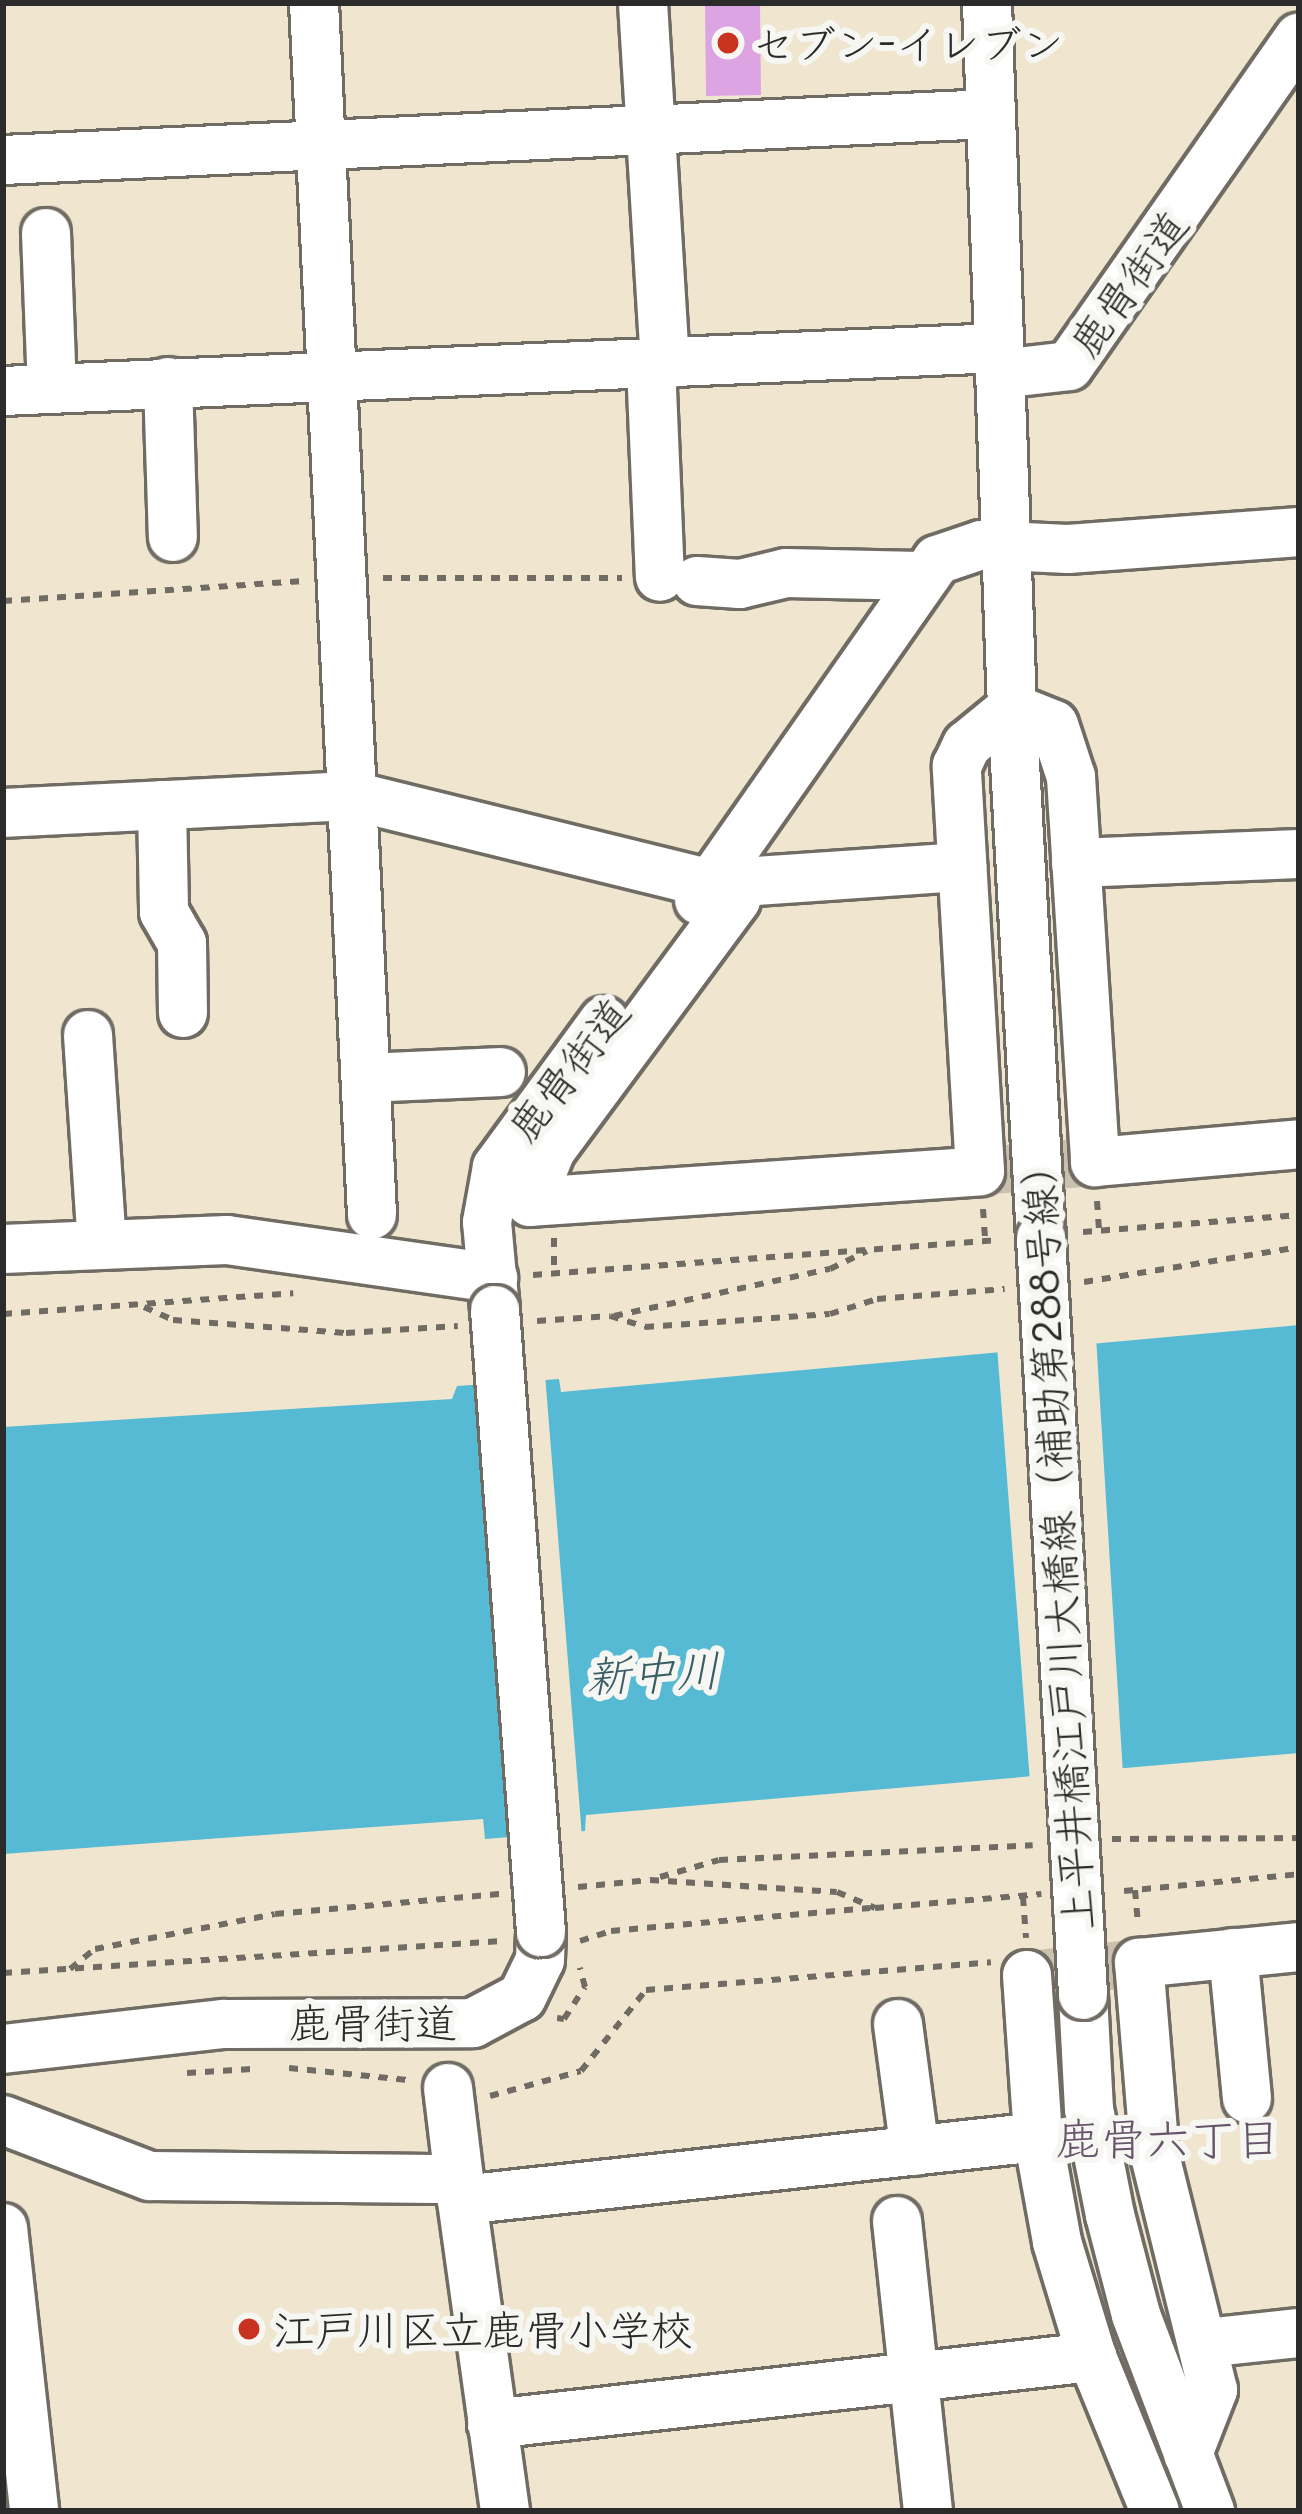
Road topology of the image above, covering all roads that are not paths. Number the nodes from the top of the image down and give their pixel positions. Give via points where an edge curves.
1 (314, 3) edge
2 (643, 3) edge
3 (987, 3) edge
4 (1299, 37) edge
5 (1284, 100) edge
6 (991, 114) junction
7 (651, 131) junction
8 (324, 144) junction
9 (3, 160) edge
10 (46, 233) dead end
11 (1000, 361) junction
12 (658, 365) junction
13 (335, 374) junction
14 (168, 382) junction
15 (52, 388) junction
16 (3, 391) edge
17 (1299, 532) edge
18 (173, 537) dead end
19 (1007, 544) junction
20 (920, 576) junction
21 (1012, 708) junction
22 (353, 796) junction
23 (162, 805) junction
24 (3, 814) edge
25 (1299, 854) edge
26 (1076, 863) junction
27 (962, 867) junction
28 (725, 882) junction
29 (184, 1012) dead end
30 (88, 1035) dead end
31 (501, 1072) dead end
32 (366, 1078) junction
33 (1299, 1144) edge
34 (372, 1215) dead end
35 (102, 1245) junction
36 (3, 1249) edge
37 (497, 1309) junction
38 (1299, 1947) edge
39 (1233, 1953) junction
40 (1027, 1967) road end
41 (898, 2024) dead end
42 (3, 2049) edge
43 (448, 2087) dead end
44 (1246, 2098) dead end
45 (3, 2120) edge
46 (1038, 2137) junction
47 (916, 2151) junction
48 (460, 2189) junction
49 (897, 2221) dead end
50 (3, 2228) edge
51 (10, 2325) edge
52 (1299, 2333) edge
53 (1204, 2343) junction
54 (1092, 2357) junction
55 (915, 2378) junction
56 (492, 2424) junction
57 (1188, 2454) junction
58 (34, 2511) edge
59 (506, 2511) edge
60 (928, 2511) edge
61 (1155, 2511) edge
62 (1210, 2511) edge

1 - 8 street
2 - 7 street
3 - 6 street
4 - 5 street, 鹿骨街道
5 - 11 street, 鹿骨街道 via 1069,365
6 - 7 street
6 - 11 street
7 - 8 street
7 - 12 street
8 - 9 street
8 - 13 street
10 - 15 street
11 - 12 street, 鹿骨街道
11 - 19 street
12 - 13 street, 鹿骨街道
12 - 20 street via 679,579
13 - 14 street, 鹿骨街道
13 - 22 street
14 - 15 street, 鹿骨街道
14 - 18 street
15 - 16 street, 鹿骨街道
17 - 19 street, 鹿骨街道 via 1068,549
19 - 20 street, 鹿骨街道 via 954,552
19 - 21 street, 上平井橋江戸川大橋線（補助第288号線）
20 - 28 street, 鹿骨街道
21 - 26 street via 1054,725 1071,777
21 - 27 street via 967,745 957,766
21 - 57 street, 上平井橋江戸川大橋線（補助第288号線）, bridge via 1089,2109 1136,2314
22 - 23 street
22 - 28 street
22 - 32 street
23 - 24 street
23 - 29 street via 164,912 182,943
25 - 26 street
26 - 33 street via 1095,1162
27 - 28 street
27 - 28 street via 980,1171 530,1202 551,1150 736,899
28 - 37 street, 鹿骨街道 via 508,1144 491,1185
30 - 35 street
31 - 32 street
32 - 34 street
35 - 36 street
35 - 37 street via 227,1240
37 - 42 street, 鹿骨街道, bridge via 544,1938 521,1997 473,2023 224,2024
38 - 39 street
39 - 44 street
39 - 53 street via 1139,1963 1155,2156
40 - 46 street
41 - 47 street
43 - 48 street
45 - 48 street via 149,2176
46 - 47 street
46 - 54 street via 1057,2242
47 - 48 street
48 - 56 street
49 - 55 street
50 - 51 street
51 - 58 street
52 - 53 street
53 - 57 street via 1214,2390
54 - 55 street
54 - 61 street
55 - 56 street
55 - 60 street
56 - 59 street
57 - 62 street, 上平井橋江戸川大橋線（補助第288号線）

